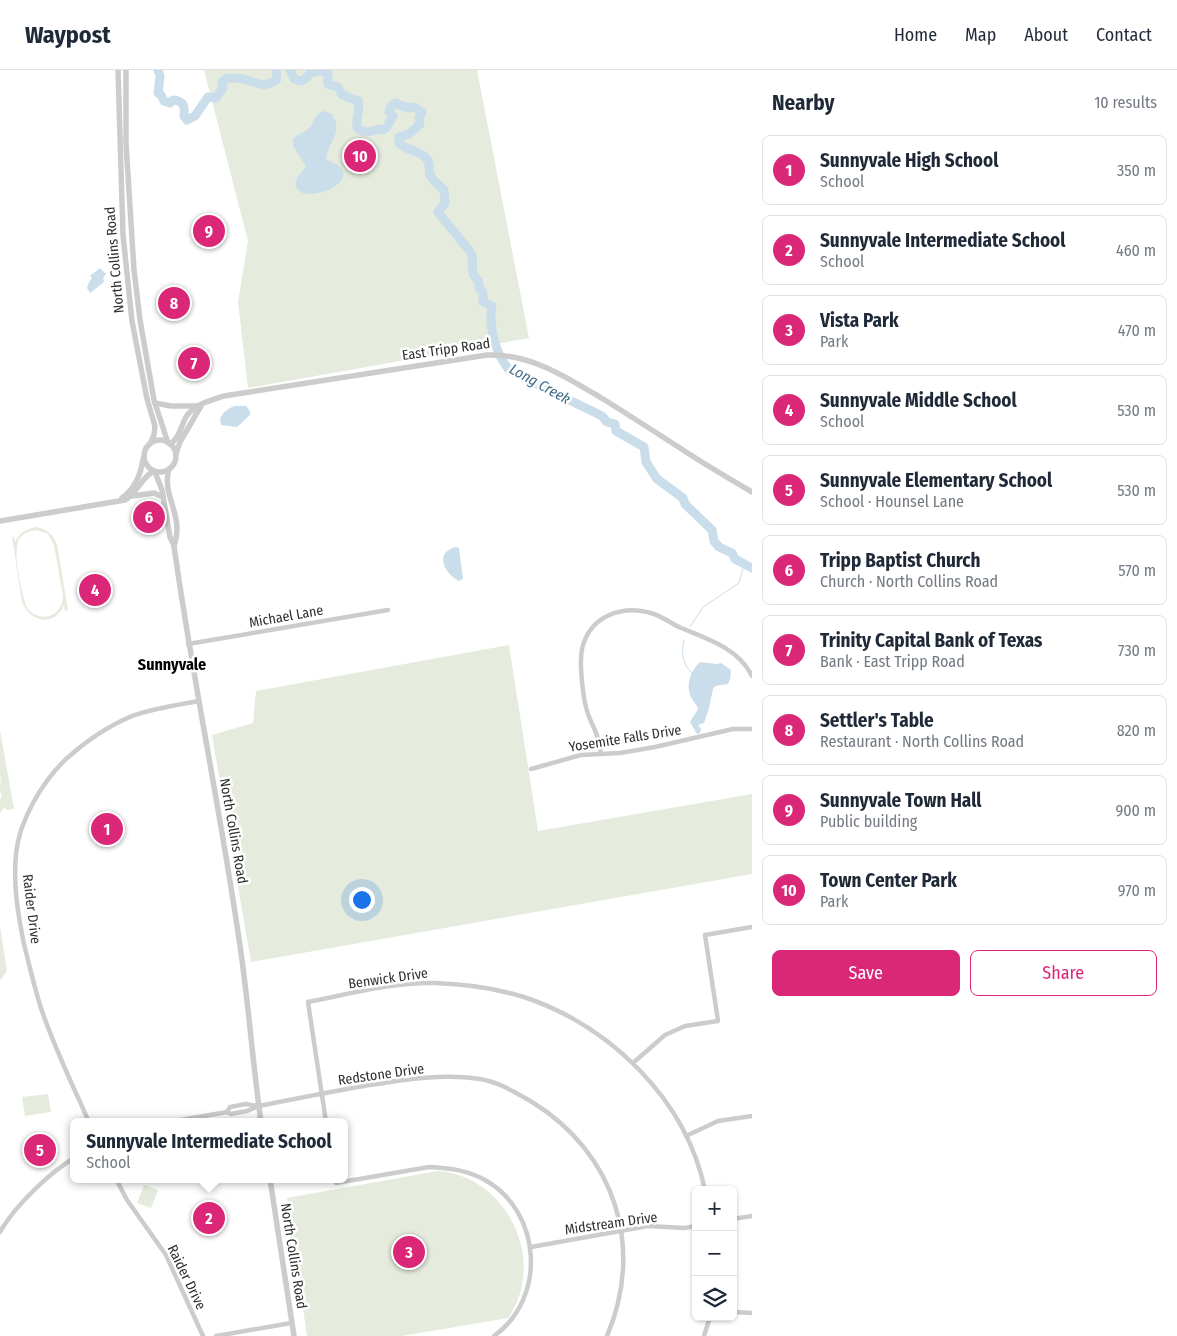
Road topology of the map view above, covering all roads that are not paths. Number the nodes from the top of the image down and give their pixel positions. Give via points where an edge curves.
1 (118, 70) edge
2 (126, 70) edge
3 (118, 78) junction
4 (126, 78) junction
5 (121, 193) junction
6 (129, 193) junction
7 (138, 305) junction
8 (131, 306) junction
9 (142, 354) junction
10 (155, 403) junction
11 (201, 406) junction
12 (169, 443) junction
13 (150, 444) junction
14 (176, 454) junction
15 (144, 457) junction
16 (169, 469) junction
17 (155, 471) junction
18 (752, 492) edge
19 (132, 496) junction
20 (163, 496) junction
21 (114, 503) junction
22 (0, 521) edge
23 (174, 546) junction
24 (388, 610) dead end
25 (188, 644) junction
26 (752, 676) edge
27 (199, 701) junction
28 (752, 728) edge
29 (601, 754) junction
30 (531, 768) dead end
31 (752, 927) edge
32 (633, 1064) junction
33 (322, 1093) junction
34 (259, 1106) junction
35 (752, 1116) edge
36 (87, 1118) edge
37 (192, 1118) edge
38 (260, 1118) edge
39 (325, 1118) edge
40 (686, 1136) junction
41 (70, 1161) edge
42 (348, 1179) edge
43 (118, 1183) edge
44 (271, 1183) edge
45 (704, 1186) edge
46 (752, 1216) edge
47 (737, 1218) edge
48 (692, 1227) edge
49 (622, 1231) junction
50 (0, 1232) edge
51 (530, 1246) junction
52 (737, 1312) edge
53 (752, 1313) edge
54 (709, 1321) edge
55 (292, 1323) junction
56 (203, 1336) edge
57 (216, 1336) edge
58 (294, 1336) edge
59 (494, 1336) edge
60 (607, 1336) edge
61 (704, 1336) edge

1 - 3 street, North Collins Road
2 - 4 street, North Collins Road
3 - 4 street
3 - 5 street, North Collins Road
4 - 6 street, North Collins Road
5 - 6 street
5 - 8 street, North Collins Road
6 - 7 street, North Collins Road
7 - 8 street
7 - 9 street, North Collins Road
8 - 9 street, North Collins Road
9 - 10 street, North Collins Road
9 - 13 street, North Collins Road via 147,399 155,430
10 - 11 street
10 - 12 street, North Collins Road
11 - 12 street, East Tripp Road via 190,412 176,438
11 - 14 street
11 - 18 street, East Tripp Road via 224,396 382,370 491,355 512,356 531,361 571,380
12 - 13 street via 160,440
12 - 14 street
13 - 15 street
14 - 16 street
15 - 17 street via 147,466
15 - 21 street via 134,485
16 - 17 street
16 - 23 street, North Collins Road via 168,486 178,532
17 - 19 street via 143,480
17 - 20 street, North Collins Road
19 - 20 street via 154,493
19 - 21 street
20 - 23 street, North Collins Road
21 - 22 street
23 - 25 street, North Collins Road
24 - 25 street, Michael Lane
25 - 27 street, North Collins Road
26 - 29 street via 746,665 730,650 656,614 625,610 604,618 590,629 580,661 587,712 598,736
27 - 34 street, North Collins Road via 241,954
27 - 36 street, Raider Drive via 134,716 115,724 79,748 48,779 35,799 18,845 15,890 28,963 43,1013
28 - 29 street, Yosemite Falls Drive
29 - 30 street, Yosemite Falls Drive via 581,755
31 - 32 street via 705,935 718,1021 685,1026 666,1035
32 - 33 street, Benwick Drive via 602,1037 572,1018 524,997 488,988 413,984 308,1002
32 - 40 street, Benwick Drive via 666,1102
33 - 34 street, Redstone Drive
33 - 39 street
33 - 49 street, Redstone Drive via 408,1079 451,1077 482,1079 511,1089 546,1111 575,1135 598,1166 612,1195
34 - 37 street, Redstone Drive via 246,1104 230,1107 227,1112
34 - 38 street, North Collins Road
35 - 40 street via 718,1121
40 - 45 street, Benwick Drive
41 - 50 street via 17,1208
42 - 51 street via 429,1167 472,1174 493,1185 508,1199 522,1220
43 - 56 street, Raider Drive via 166,1255
44 - 55 street, North Collins Road
46 - 47 street
48 - 49 street, Midstream Drive via 648,1226
49 - 51 street, Midstream Drive
49 - 60 street, Redstone Drive via 624,1272 619,1302
51 - 59 street via 532,1263 527,1291 511,1320
52 - 53 street
54 - 61 street
55 - 57 street
55 - 58 street, North Collins Road

